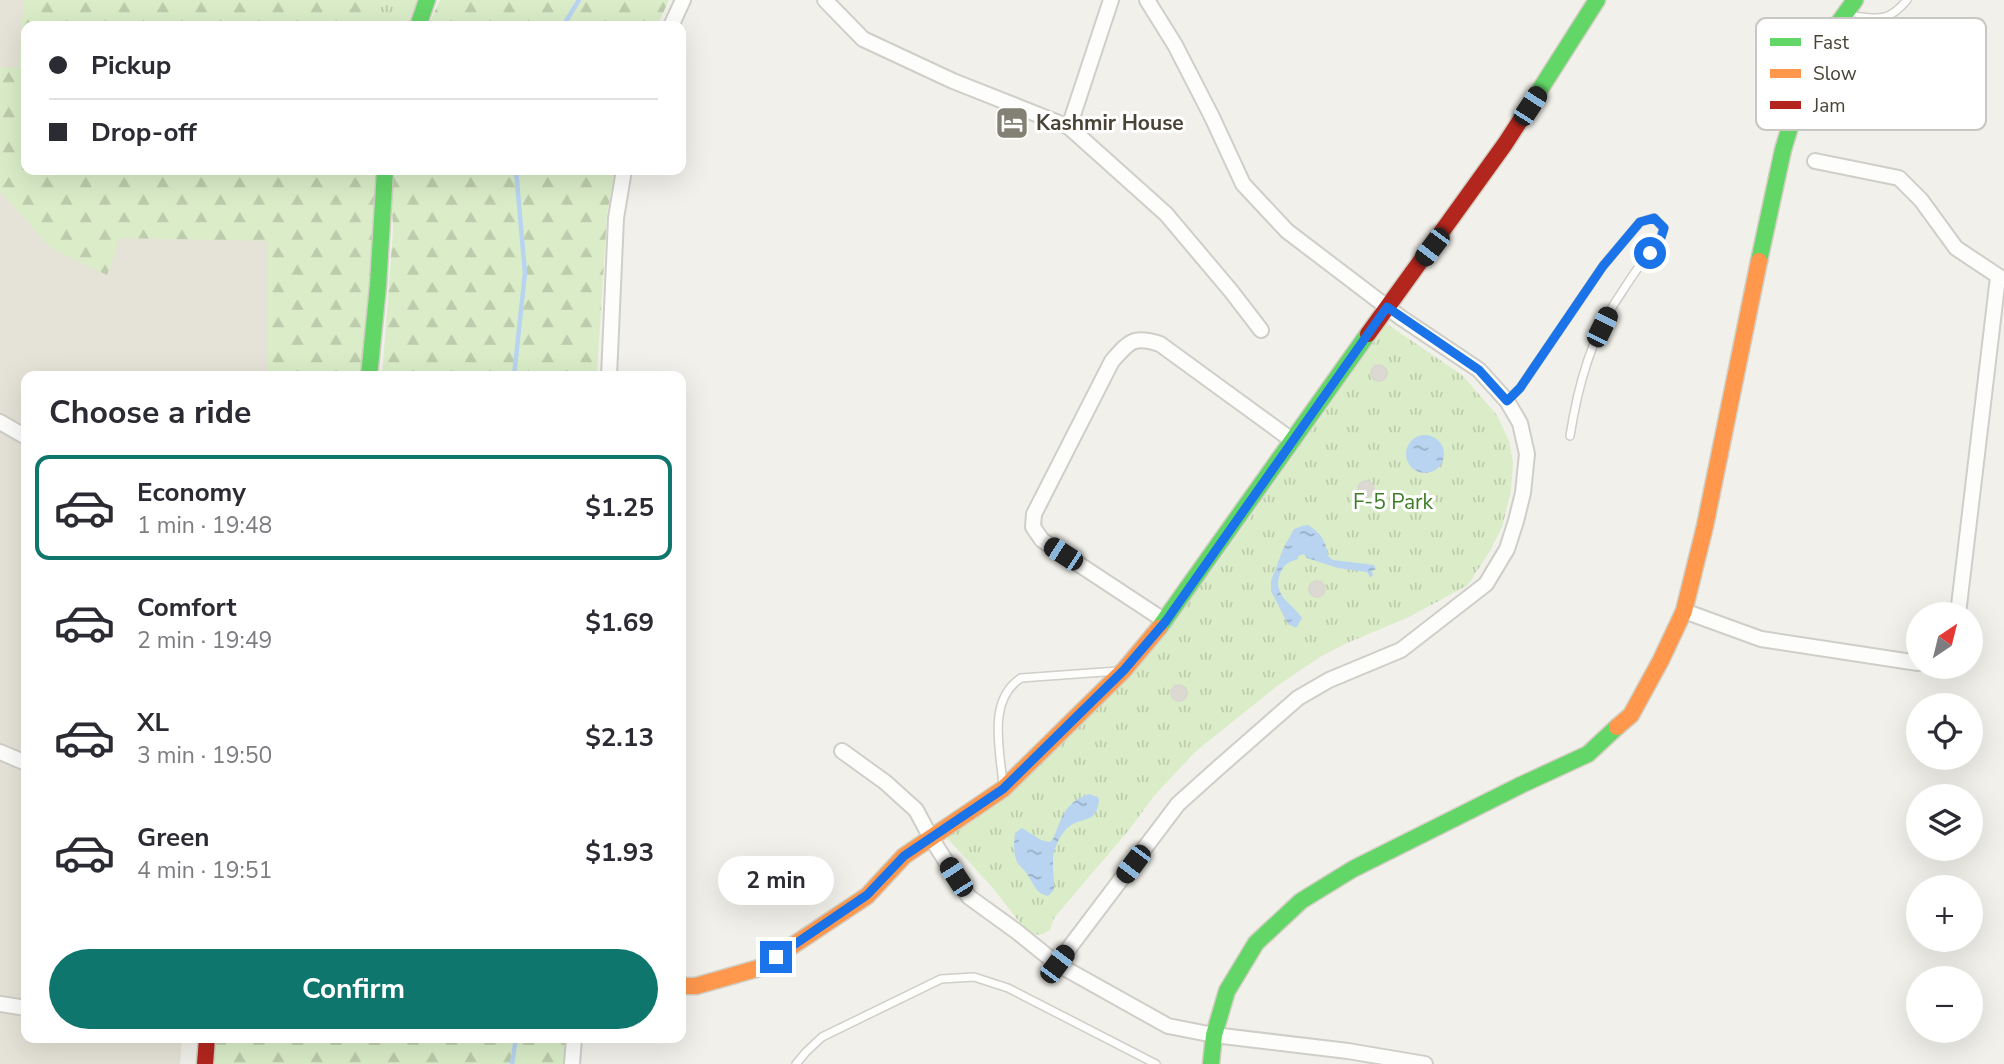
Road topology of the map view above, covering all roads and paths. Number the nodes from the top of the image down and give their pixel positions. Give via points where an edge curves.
1 (427, 0) edge
2 (683, 0) edge
3 (825, 0) edge
4 (1111, 0) edge
5 (1147, 0) edge
6 (1597, 0) edge
7 (1855, 0) edge
8 (1907, 0) edge
9 (1846, 15) junction
10 (1844, 18) edge
11 (1873, 18) edge
12 (1884, 18) edge
13 (420, 21) edge
14 (673, 21) edge
15 (1069, 127) junction
16 (1789, 130) edge
17 (1815, 161) dead end
18 (384, 175) edge
19 (623, 175) edge
20 (2001, 279) edge
21 (1387, 307) junction
22 (1261, 330) dead end
23 (369, 371) edge
24 (609, 371) edge
25 (1507, 401) junction
26 (0, 422) edge
27 (21, 434) edge
28 (1570, 436) dead end
29 (1293, 441) junction
30 (1960, 602) edge
31 (1684, 611) junction
32 (1166, 621) junction
33 (1906, 661) edge
34 (1124, 670) junction
35 (842, 751) dead end
36 (0, 752) edge
37 (21, 761) edge
38 (1003, 789) junction
39 (931, 838) junction
40 (1057, 964) junction
41 (686, 986) edge
42 (0, 1004) edge
43 (21, 1007) edge
44 (1214, 1035) junction
45 (207, 1043) edge
46 (574, 1043) edge
47 (205, 1064) edge
48 (572, 1064) edge
49 (796, 1064) edge
50 (1156, 1064) edge
51 (1211, 1064) edge
52 (1425, 1064) edge

1 - 13 street
2 - 14 street
3 - 15 street via 863,39
4 - 15 street
5 - 21 street via 1175,45 1243,184 1287,231
6 - 21 street via 1504,144
7 - 9 street
8 - 12 lane
9 - 10 street
9 - 11 lane
15 - 22 street via 1166,214
16 - 31 street
17 - 20 street via 1899,178 1956,248
18 - 23 street
19 - 24 street via 616,218
20 - 30 street
21 - 25 street via 1479,370
21 - 29 street
25 - 28 lane via 1603,266 1640,222 1654,218 1664,228 1660,241 1612,307 1593,347 1576,396
25 - 40 street via 1520,423 1527,454 1523,492 1507,549 1486,584 1401,650 1298,698 1217,768 1178,804
26 - 27 street
29 - 32 street
29 - 32 street via 1160,344 1144,339 1128,344 1112,361 1034,514 1032,527 1042,540
31 - 33 street via 1761,639
31 - 44 street via 1632,715 1588,754 1353,869 1301,901 1256,943 1227,991
32 - 34 street
34 - 38 street
34 - 38 lane via 1021,678 1011,685 998,712
35 - 39 street via 916,810
36 - 37 street
38 - 39 street
39 - 40 street via 969,897
39 - 41 street via 904,856 867,895 759,968
40 - 44 street via 1168,1026
42 - 43 street
44 - 51 street
44 - 52 street
45 - 47 street
46 - 48 street
49 - 50 lane via 822,1037 941,979 974,977 1008,988

